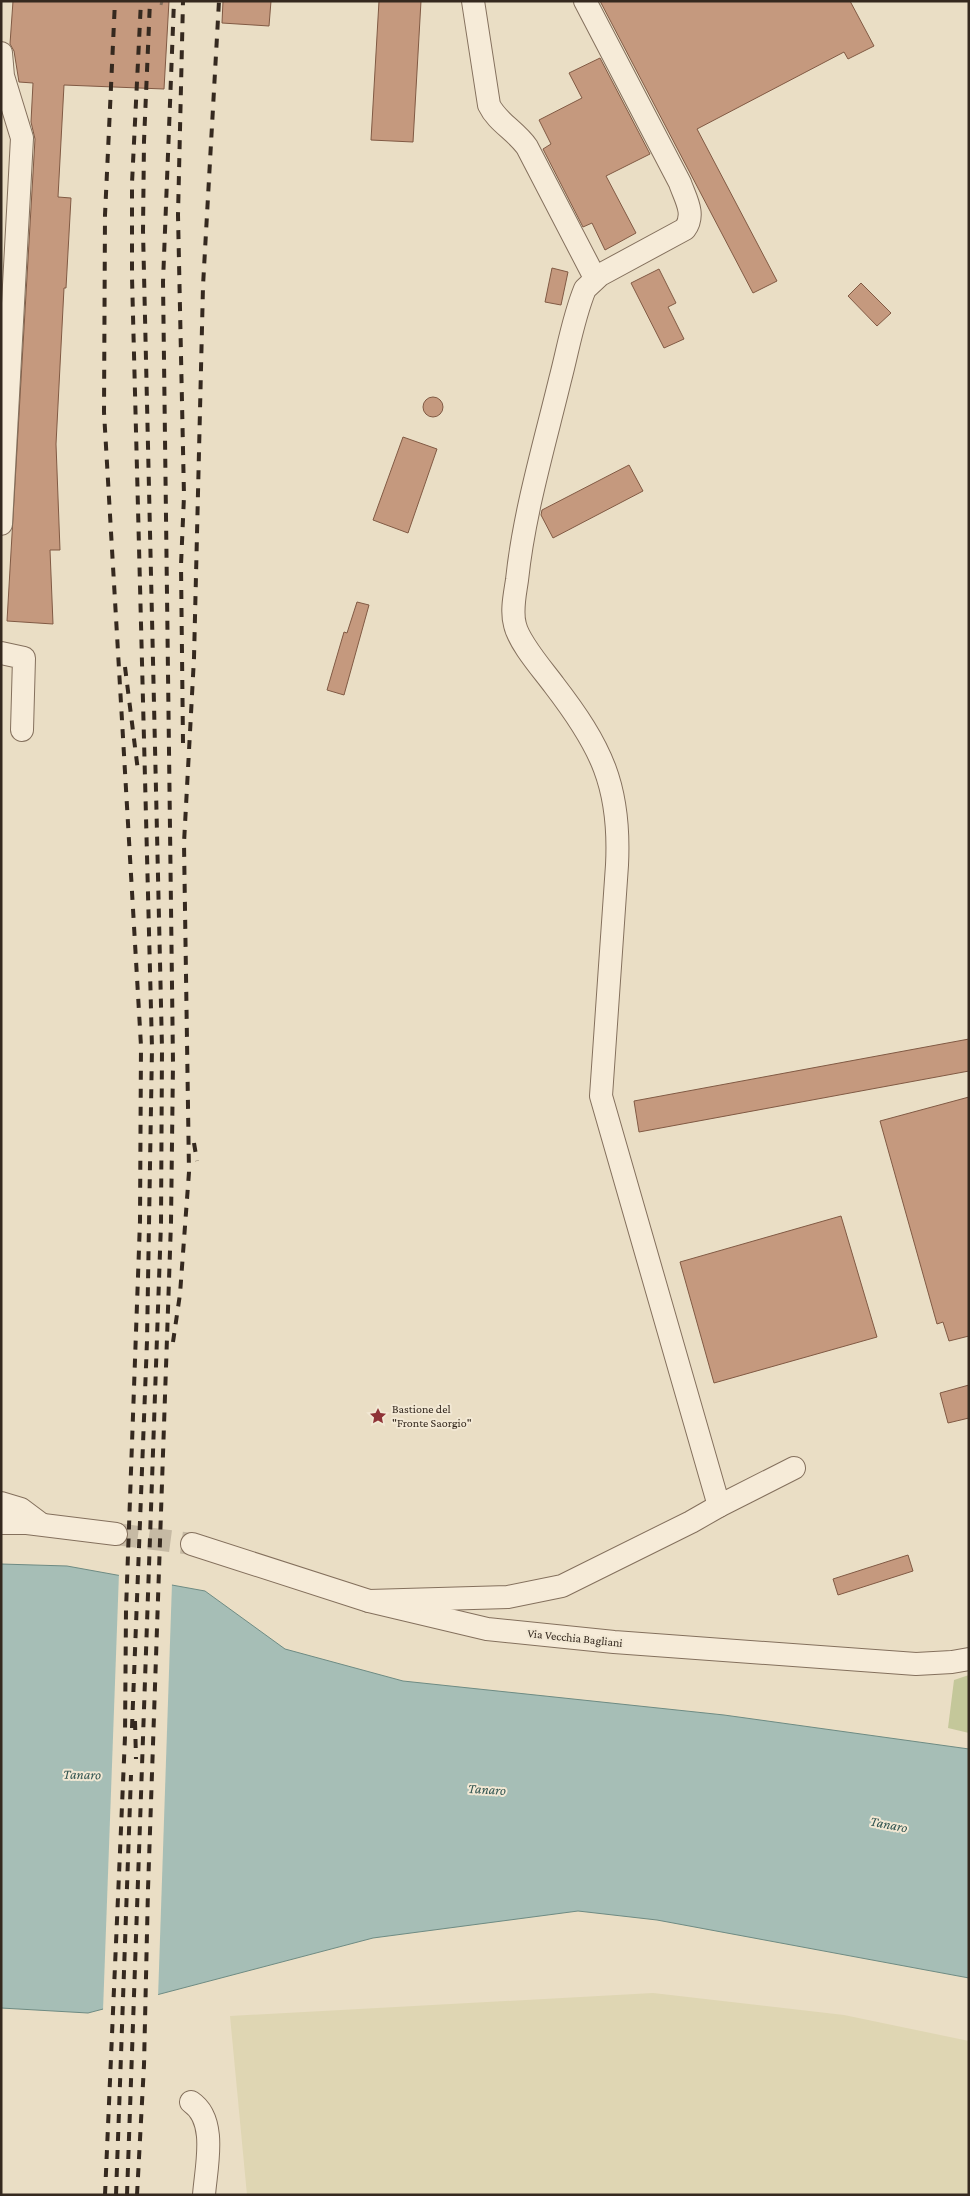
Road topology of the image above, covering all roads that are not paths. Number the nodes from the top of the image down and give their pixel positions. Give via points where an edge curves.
1 (473, 1) edge
2 (585, 1) edge
3 (1, 53) edge
4 (3, 76) junction
5 (1, 109) edge
6 (595, 278) junction
7 (1, 524) edge
8 (6, 654) edge
9 (16, 729) dead end
10 (794, 1468) dead end
11 (1, 1502) edge
12 (719, 1506) junction
13 (1, 1523) edge
14 (42, 1525) junction
15 (116, 1534) tunnel mouth
16 (192, 1544) tunnel mouth
17 (369, 1601) junction
18 (969, 1659) edge
19 (191, 2102) dead end
20 (204, 2195) edge

1 - 6 street via 489,105 527,147
2 - 6 street via 680,184 690,210 689,224 685,229
3 - 4 street
4 - 5 street
4 - 7 street via 22,138
6 - 12 street via 581,298 545,442 518,562 513,610 515,626 528,649 583,725 596,749 616,807 617,865 601,1096
8 - 9 street
10 - 12 street
11 - 14 street via 21,1509
12 - 17 street via 562,1586 508,1597
13 - 14 street
14 - 15 street
16 - 17 street, Via Vecchia Bagliani
17 - 18 street, Via Vecchia Bagliani via 487,1629 614,1642 916,1664
19 - 20 street via 207,2123

